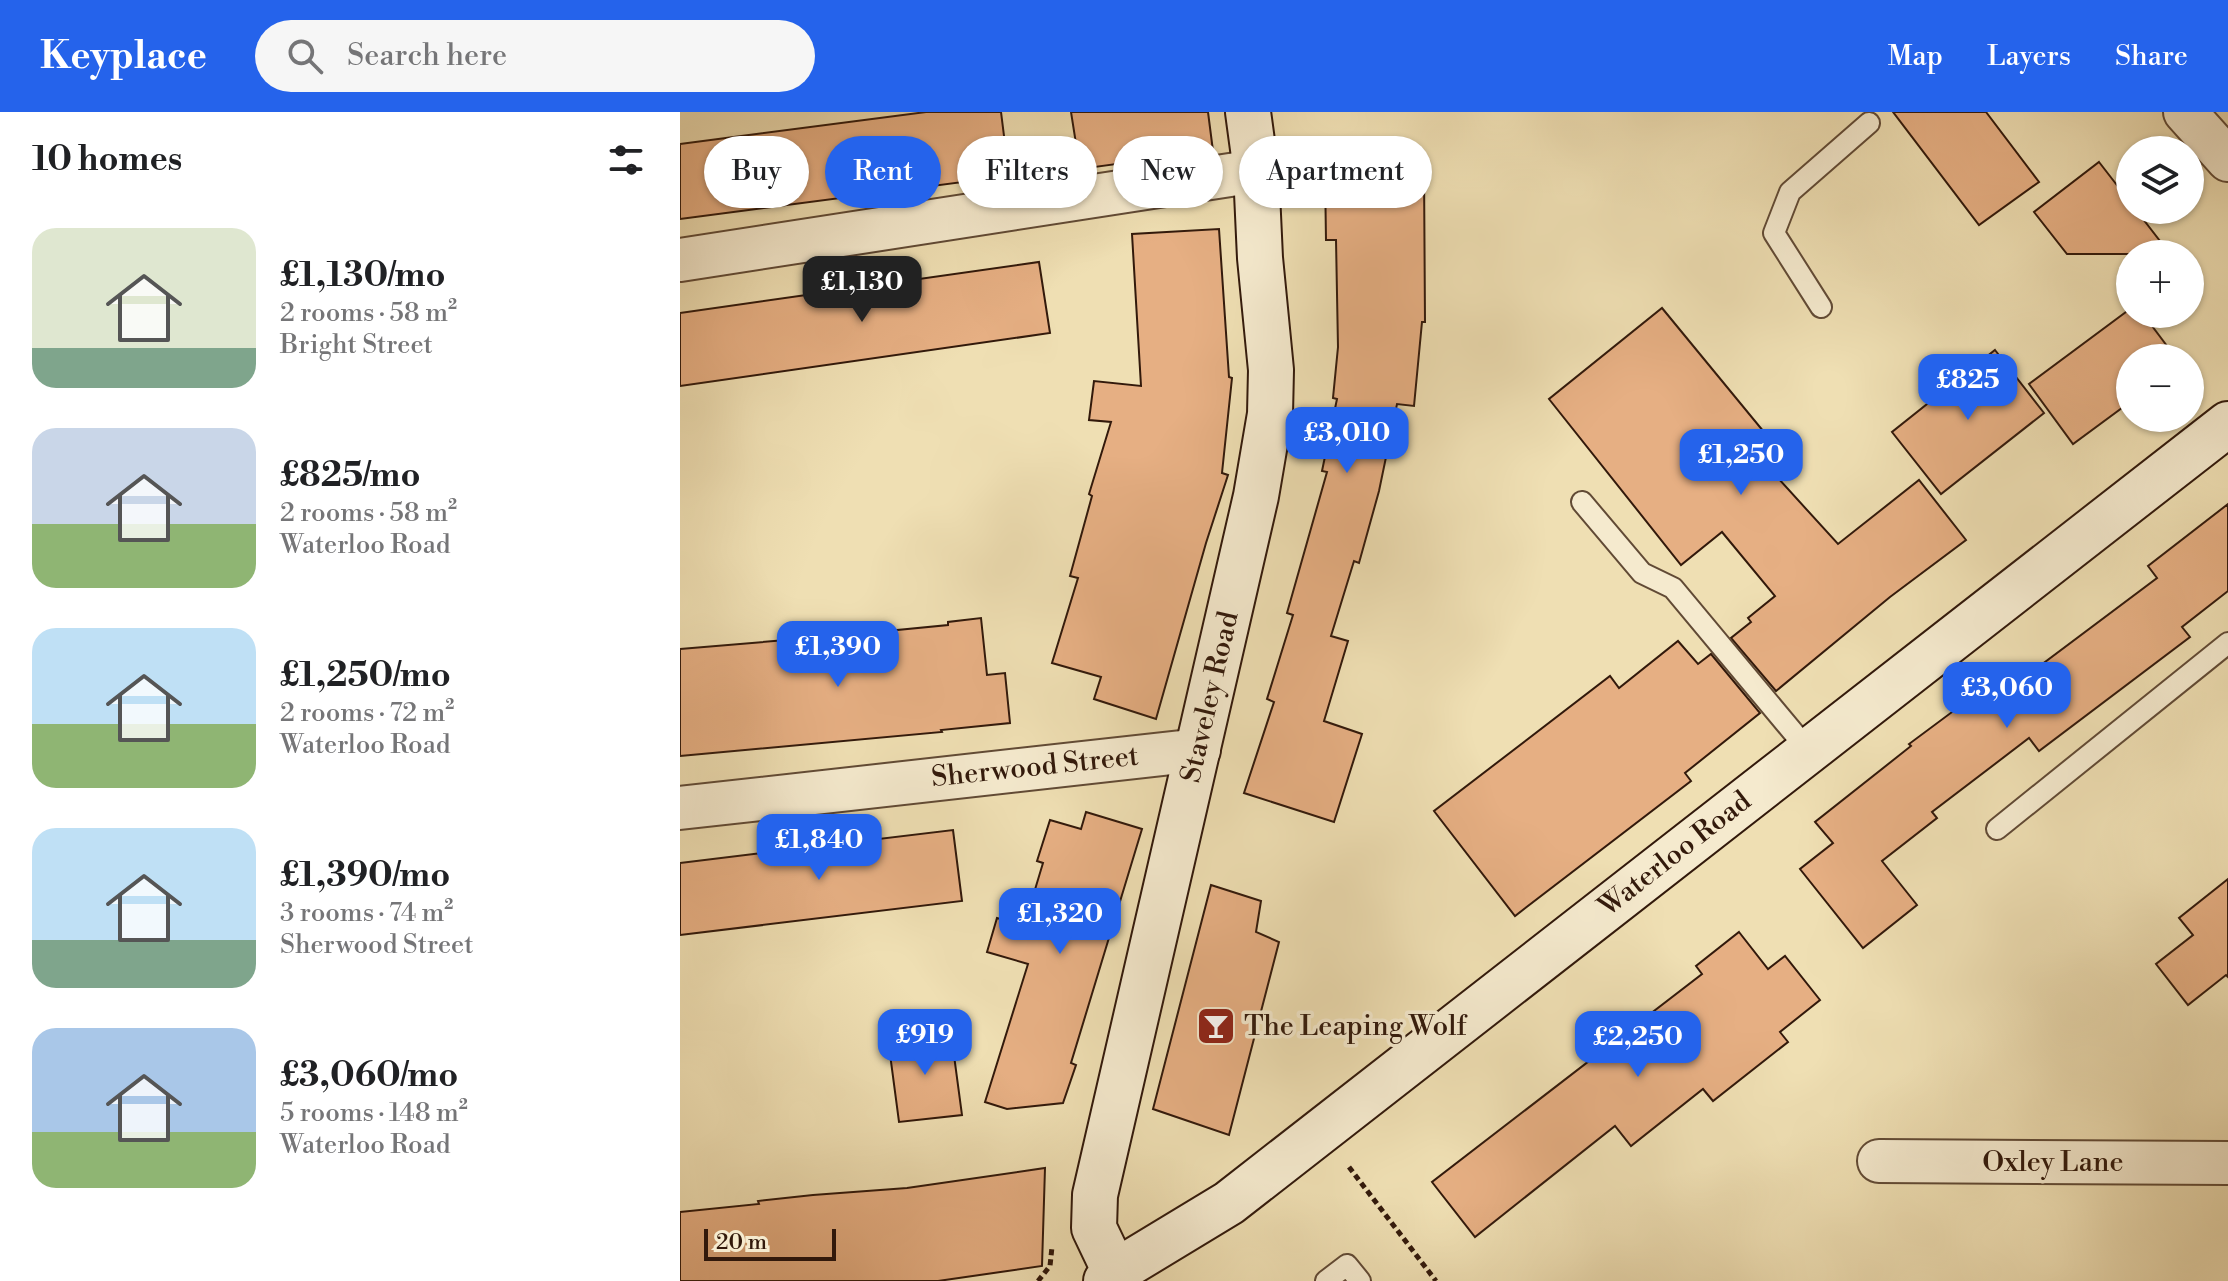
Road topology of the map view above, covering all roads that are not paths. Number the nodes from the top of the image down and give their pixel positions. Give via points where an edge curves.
1 (1248, 112) edge
2 (2185, 112) edge
3 (1869, 123) dead end
4 (1251, 136) edge
5 (2228, 160) edge
6 (1239, 174) edge
7 (1258, 208) edge
8 (680, 260) edge
9 (1821, 307) dead end
10 (2228, 424) edge
11 (1582, 502) dead end
12 (2228, 643) edge
13 (1199, 750) junction
14 (1808, 750) junction
15 (680, 808) edge
16 (1997, 829) dead end
17 (1879, 1161) dead end
18 (2228, 1163) edge
19 (1111, 1278) edge
20 (1326, 1281) edge
21 (1360, 1281) edge

1 - 4 street, Staveley Road
2 - 5 street
3 - 9 lane via 1790,192 1774,233
6 - 8 street
7 - 13 street, Staveley Road via 1270,414
10 - 14 street, Waterloo Road
11 - 14 lane via 1642,573 1673,588
12 - 16 lane
13 - 15 street, Sherwood Street
13 - 19 street, Staveley Road via 1095,1195 1094,1228
14 - 19 street, Waterloo Road via 1229,1203
17 - 18 street, Oxley Lane
20 - 21 lane via 1347,1265

